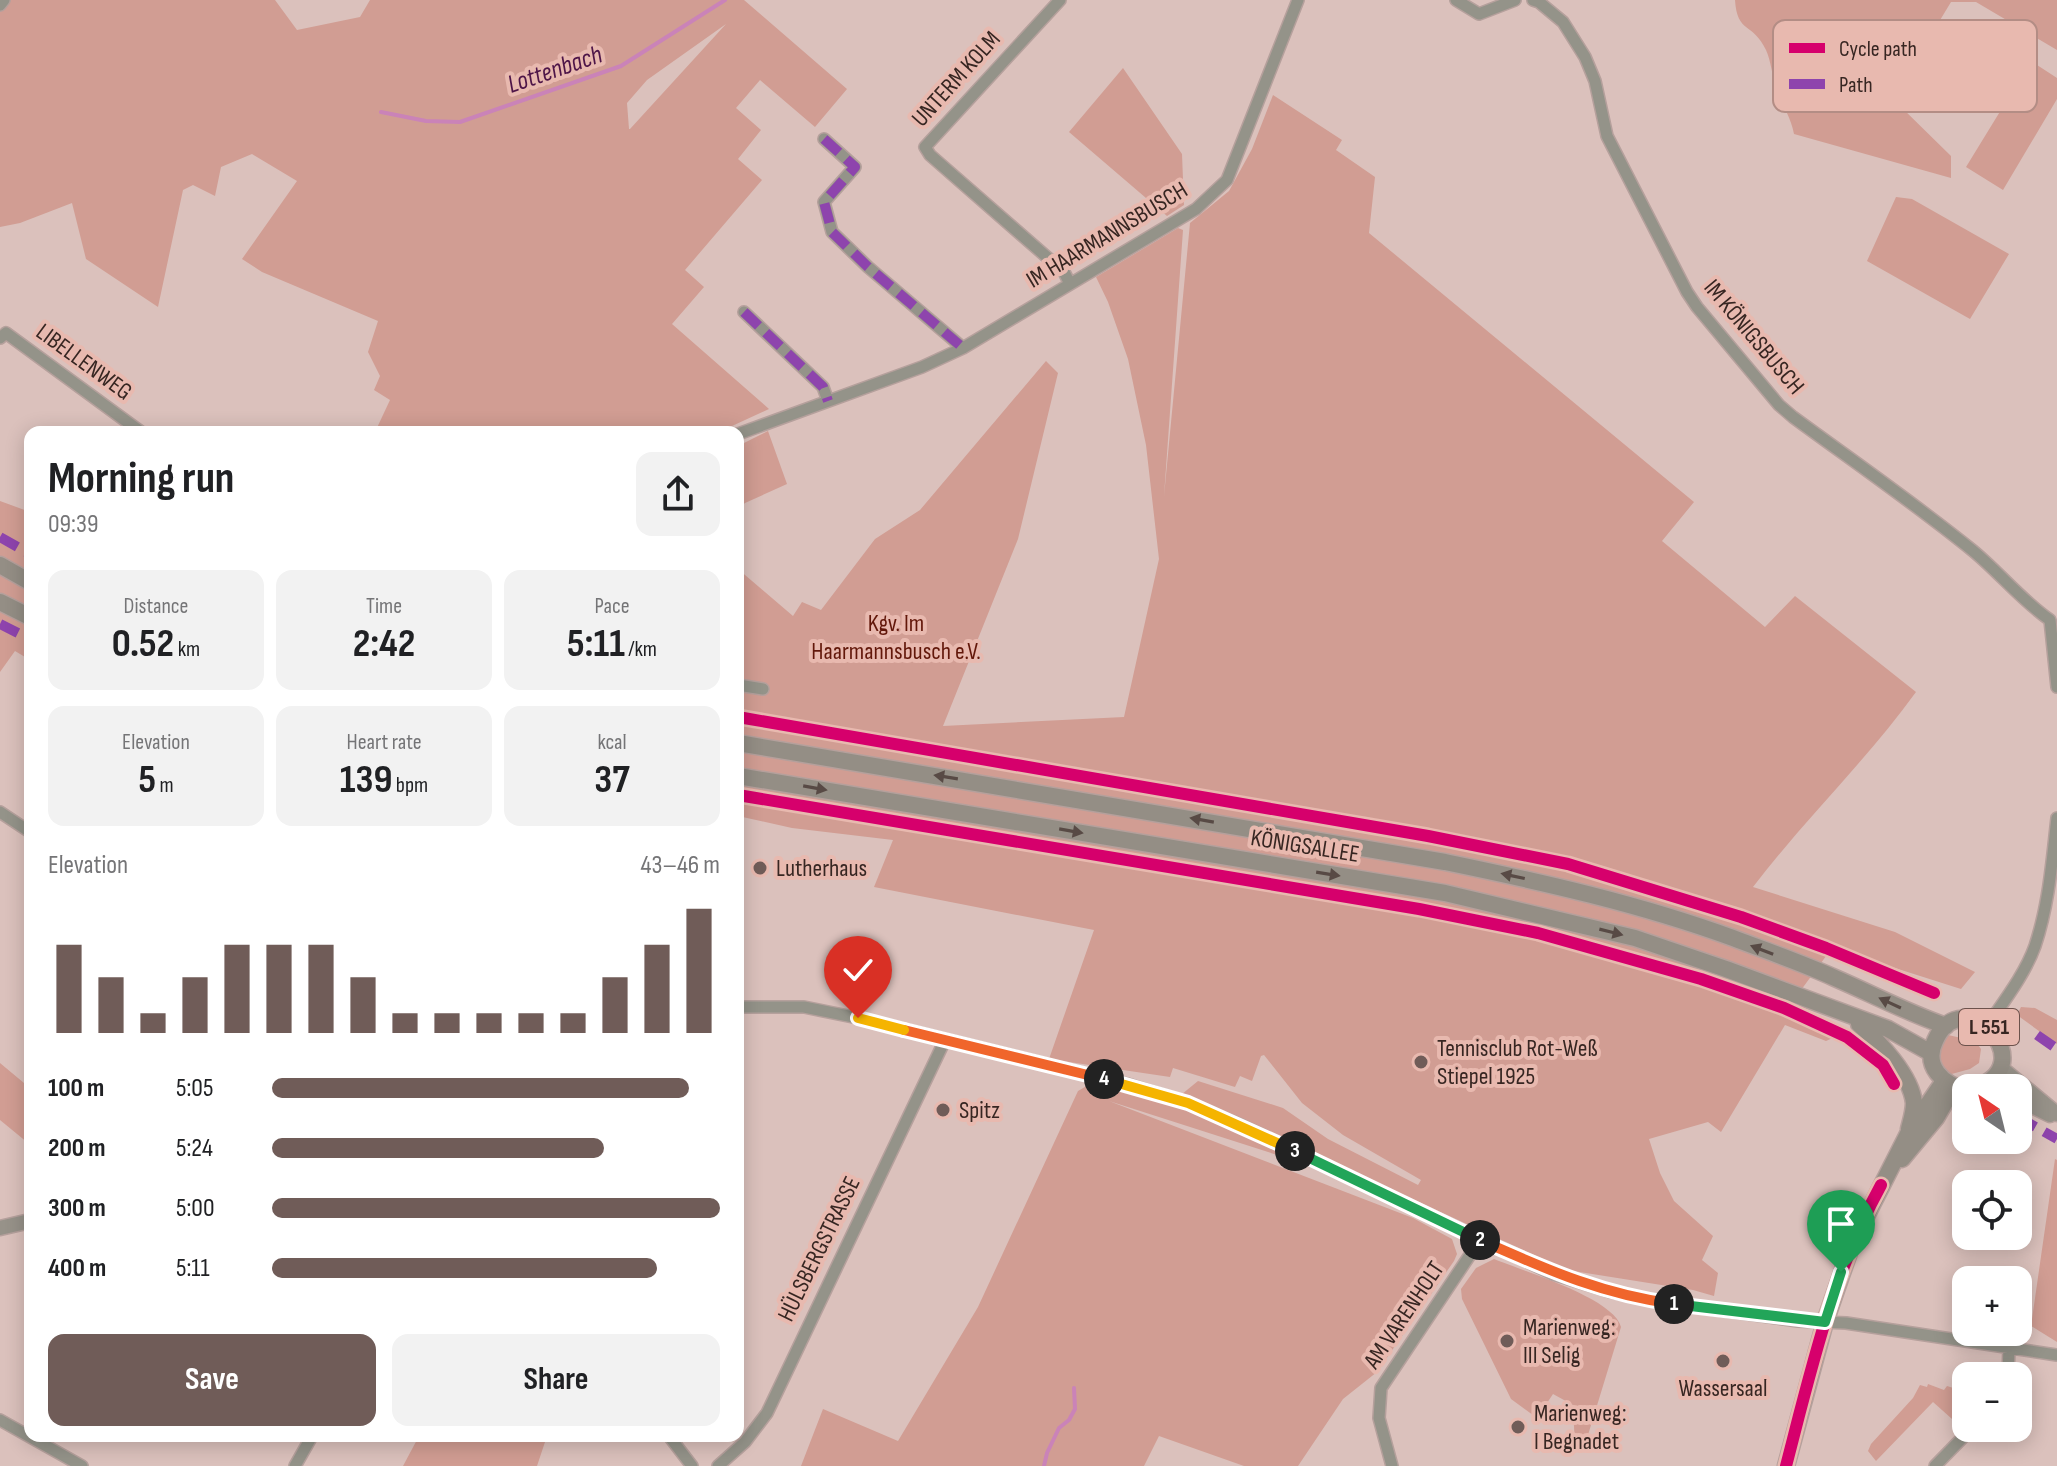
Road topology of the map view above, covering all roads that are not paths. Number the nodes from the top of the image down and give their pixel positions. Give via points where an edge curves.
1 (1060, 0) edge
2 (1298, 0) edge
3 (1456, 0) edge
4 (1515, 0) edge
5 (1533, 0) edge
6 (824, 139) dead end
7 (1070, 284) junction
8 (744, 312) dead end
9 (0, 338) edge
10 (963, 348) junction
11 (828, 401) junction
12 (133, 426) edge
13 (744, 432) edge
14 (0, 565) edge
15 (24, 579) edge
16 (0, 602) edge
17 (24, 614) edge
18 (744, 686) edge
19 (2057, 687) edge
20 (763, 689) dead end
21 (744, 744) edge
22 (744, 777) edge
23 (0, 812) edge
24 (2057, 818) edge
25 (24, 828) edge
26 (744, 1007) edge
27 (1852, 1017) junction
28 (1946, 1026) junction
29 (1987, 1026) junction
30 (945, 1040) junction
31 (1931, 1053) junction
32 (2000, 1067) junction
33 (1995, 1074) edge
34 (1952, 1083) edge
35 (1952, 1089) edge
36 (1952, 1091) edge
37 (2032, 1105) edge
38 (2057, 1116) edge
39 (1909, 1132) junction
40 (1881, 1185) junction
41 (24, 1222) edge
42 (0, 1228) edge
43 (1480, 1240) junction
44 (1825, 1322) junction
45 (2009, 1347) junction
46 (2057, 1355) edge
47 (2008, 1362) edge
48 (0, 1420) edge
49 (24, 1433) edge
50 (39, 1442) edge
51 (309, 1442) edge
52 (674, 1442) edge
53 (1958, 1442) edge
54 (82, 1466) edge
55 (295, 1466) edge
56 (692, 1466) edge
57 (718, 1466) edge
58 (1392, 1466) edge
59 (1786, 1466) edge
60 (1935, 1466) edge

1 - 7 street, UNTERM KOLM via 925,147 1064,272
2 - 7 street, IM HAARMANNSBUSCH via 1227,180 1196,209
3 - 4 street via 1479,14
5 - 19 street, IM KÖNIGSBUSCH via 1563,22 1585,57 1607,136 1697,307 1779,405 1941,525 2050,620
6 - 10 street via 855,167 824,202 832,232
7 - 10 street, IM HAARMANNSBUSCH
8 - 11 street via 823,387
9 - 12 street, LIBELLENWEG via 6,333
10 - 11 street, IM HAARMANNSBUSCH
11 - 13 street, IM HAARMANNSBUSCH
14 - 15 main road
16 - 17 main road
18 - 20 street
28 -> 21 main road, KÖNIGSALLEE / L 551 via 1730,937 1525,878
22 -> 27 main road, KÖNIGSALLEE / L 551 via 1445,893 1635,938
23 - 25 street
24 - 29 street via 2050,883 2034,948
26 - 30 street via 804,1007
27 - 31 main road, KÖNIGSALLEE / L 551 via 1888,1029
27 - 39 main road, KÖNIGSALLEE / L 551 via 1904,1078 1914,1106
28 - 29 main road, KÖNIGSALLEE / L 551 via 1962,1019
28 - 31 main road, L 551
29 - 32 main road, L 551 via 1999,1039
30 - 43 street via 1188,1103
30 - 57 street, HÜLSBERGSTRASSE via 767,1413
31 - 34 main road, L 551 via 1933,1063
32 - 33 main road, L 551
32 - 38 main road, L 551
35 - 39 main road
36 - 40 main road
37 - 38 main road, L 551
39 - 40 main road
40 - 44 main road via 1852,1244
41 - 42 main road
43 - 44 street via 1553,1274 1611,1292
43 - 58 street, AM VARENHOLT via 1381,1388 1379,1418
44 - 45 street
44 - 59 main road
45 - 46 street
45 - 47 street
48 - 49 street
50 - 54 street
51 - 55 street
52 - 56 street
53 - 60 street

